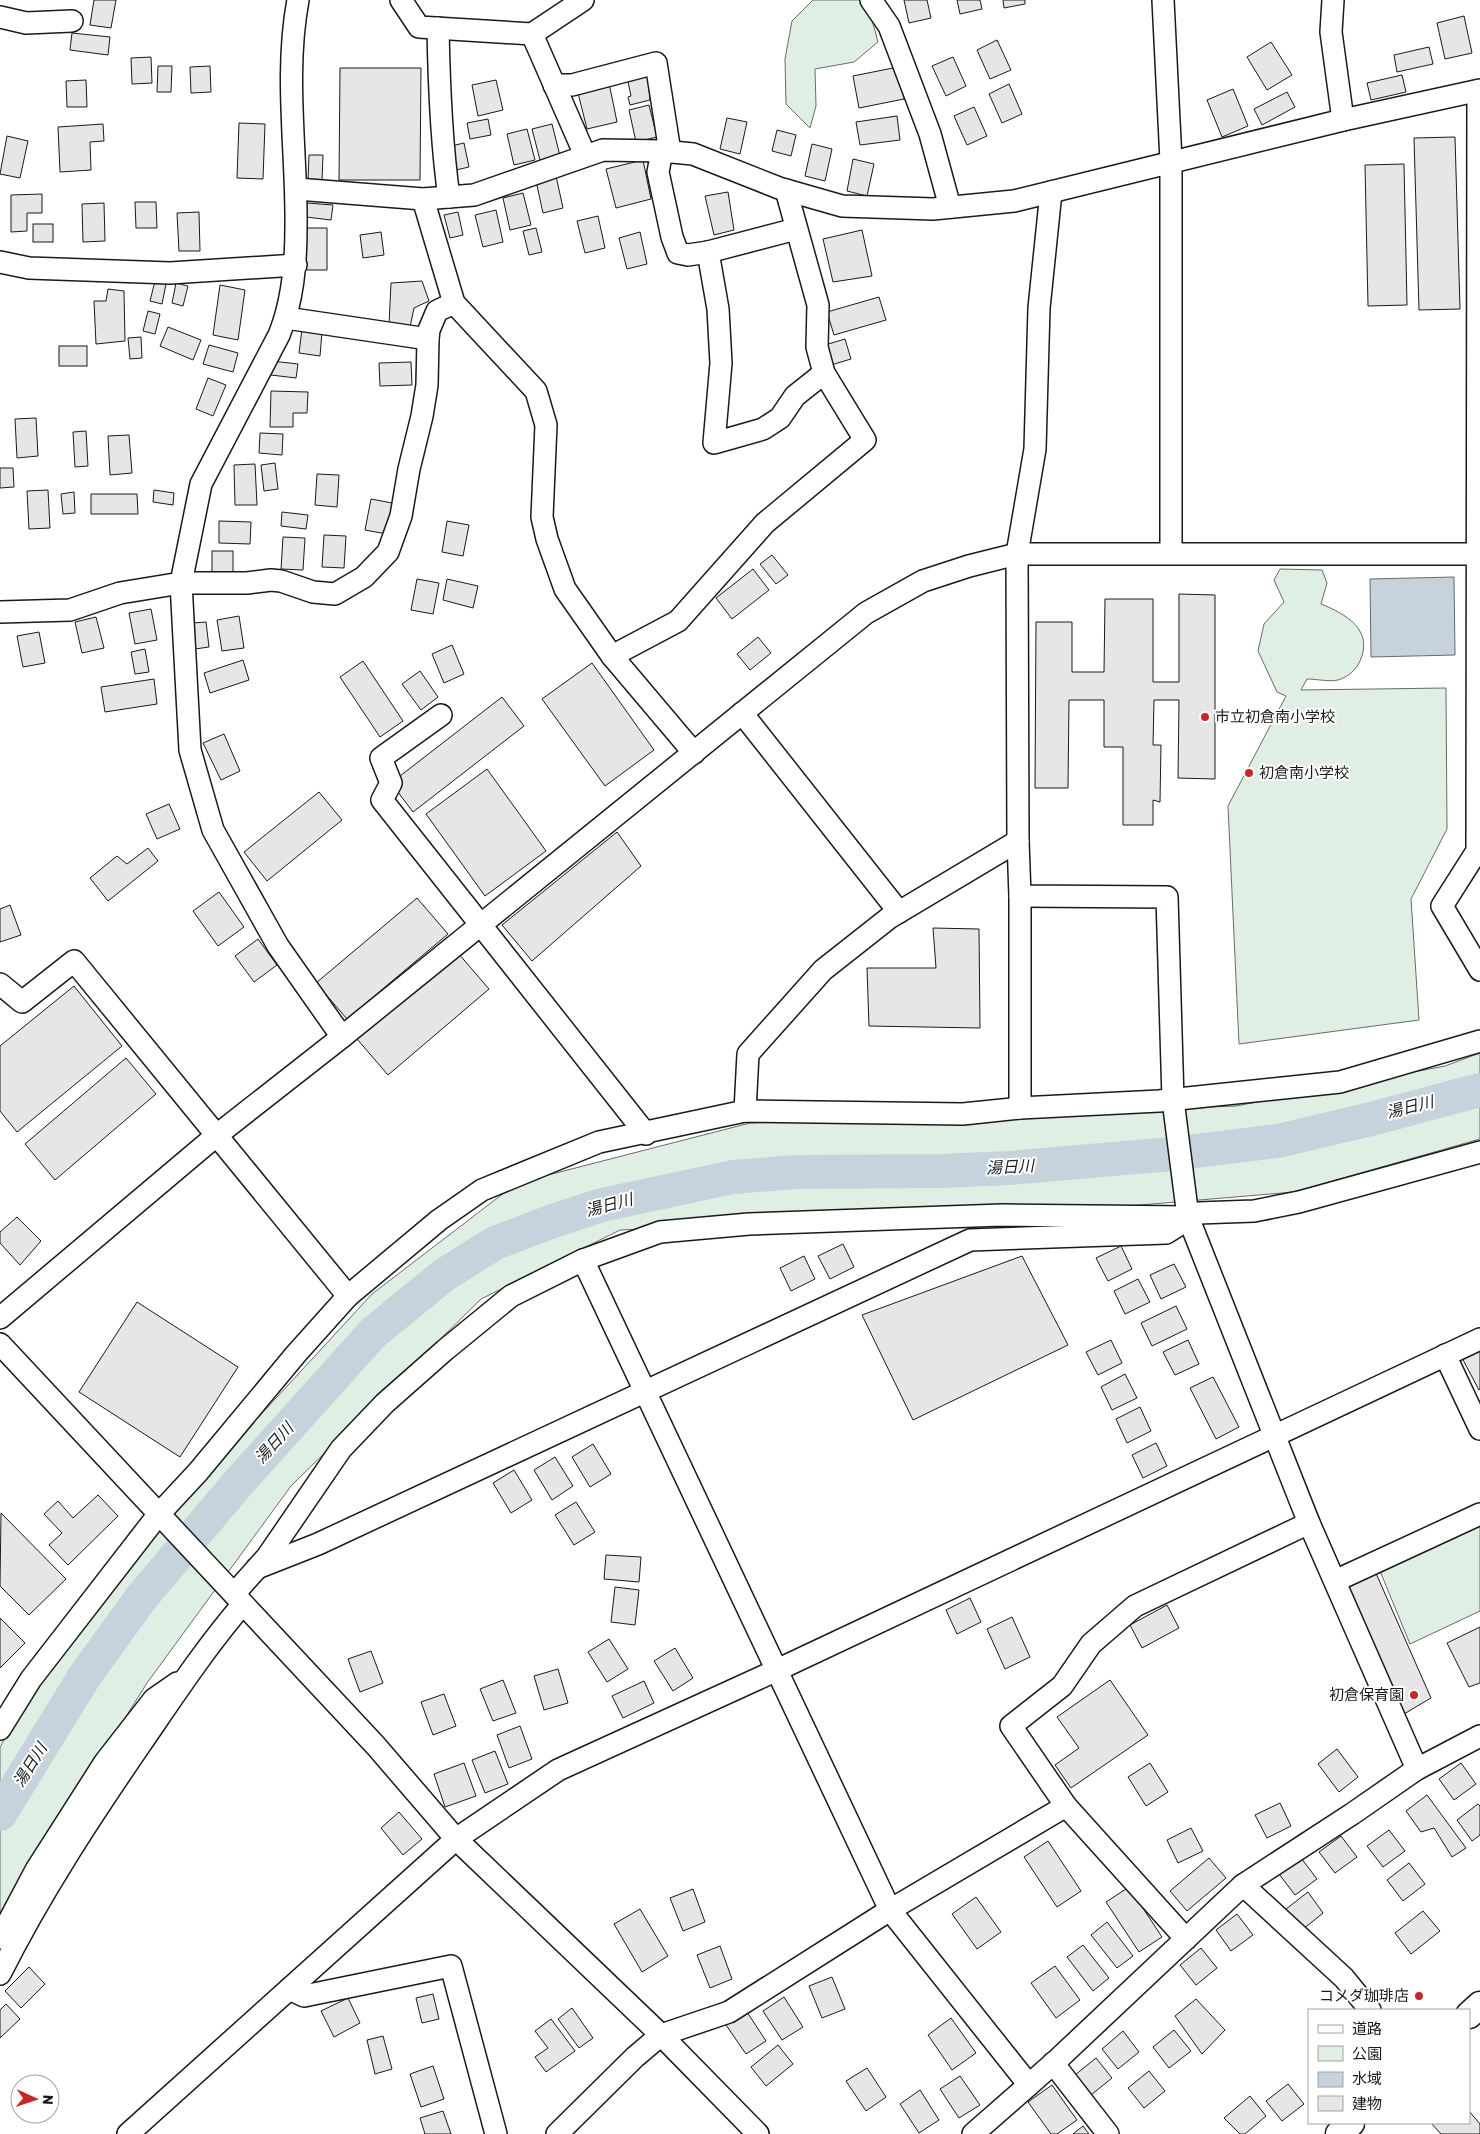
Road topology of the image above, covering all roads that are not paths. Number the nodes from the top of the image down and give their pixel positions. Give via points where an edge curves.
1 (298, 0) edge
2 (401, 0) edge
3 (583, 0) edge
4 (871, 0) edge
5 (1163, 0) edge
6 (1333, 0) edge
7 (0, 17) edge
8 (72, 21) dead end
9 (438, 28) junction
10 (532, 34) junction
11 (554, 85) junction
12 (1479, 91) edge
13 (1343, 120) junction
14 (666, 152) junction
15 (585, 155) junction
16 (1171, 161) junction
17 (297, 190) junction
18 (786, 190) junction
19 (1051, 192) junction
20 (449, 197) junction
21 (423, 199) junction
22 (950, 208) junction
23 (796, 228) junction
24 (708, 252) junction
25 (0, 262) edge
26 (296, 265) junction
27 (454, 303) junction
28 (286, 318) junction
29 (428, 339) junction
30 (824, 372) junction
31 (1171, 553) junction
32 (1017, 554) junction
33 (1479, 554) edge
34 (181, 583) junction
35 (0, 612) edge
36 (612, 656) junction
37 (742, 713) junction
38 (441, 715) dead end
39 (694, 753) junction
40 (1018, 841) junction
41 (1020, 896) junction
42 (899, 912) junction
43 (481, 925) junction
44 (1480, 970) edge
45 (0, 984) edge
46 (342, 1038) junction
47 (1480, 1041) edge
48 (1174, 1105) junction
49 (1020, 1108) junction
50 (745, 1111) junction
51 (646, 1134) junction
52 (217, 1135) junction
53 (1480, 1152) edge
54 (1188, 1212) junction
55 (583, 1260) junction
56 (348, 1296) junction
57 (0, 1318) edge
58 (1480, 1338) edge
59 (0, 1344) edge
60 (1445, 1355) junction
61 (644, 1391) junction
62 (1480, 1429) edge
63 (1274, 1437) junction
64 (1480, 1514) edge
65 (158, 1515) junction
66 (1309, 1523) junction
67 (257, 1568) junction
68 (1335, 1581) junction
69 (236, 1597) junction
70 (776, 1671) junction
71 (188, 1676) junction
72 (0, 1729) edge
73 (1480, 1736) edge
74 (1417, 1769) junction
75 (1066, 1806) junction
76 (456, 1839) junction
77 (1243, 1885) junction
78 (890, 1910) junction
79 (0, 1938) edge
80 (1186, 1939) junction
81 (0, 1974) edge
82 (289, 1989) junction
83 (1480, 2005) edge
84 (1369, 2009) edge
85 (1470, 2014) edge
86 (660, 2035) junction
87 (1053, 2063) junction
88 (1029, 2085) junction
89 (1350, 2124) edge
90 (128, 2134) edge
91 (496, 2134) edge
92 (557, 2134) edge
93 (758, 2134) edge
94 (973, 2134) edge
95 (1108, 2134) edge
96 (1339, 2134) edge

1 - 17 street via 294,22 292,114
2 - 9 street via 419,27
3 - 10 street
4 - 22 street via 889,26 924,116
5 - 16 street
6 - 13 street via 1331,32
7 - 8 street via 26,23
9 - 10 street
9 - 20 street via 439,89
10 - 11 street
11 - 14 street via 572,85 656,63
11 - 15 street
12 - 13 street
12 - 33 street
13 - 16 street
14 - 15 street via 603,150
14 - 18 street via 693,154
14 - 24 street via 658,172 678,253
15 - 20 street via 474,195
16 - 19 street
16 - 31 street
17 - 21 street
17 - 26 street
18 - 22 street via 842,206
18 - 23 street
19 - 22 street via 1014,201
19 - 32 street via 1039,308 1035,449
20 - 21 street
21 - 27 street
23 - 24 street
23 - 30 street via 818,305 817,347
24 - 30 street via 718,309 721,363 714,442 763,429 780,418 794,396
25 - 26 street via 28,268 170,273
26 - 28 street
27 - 29 street via 437,311
27 - 36 street via 536,391 546,425 542,517 547,539 565,589
28 - 29 street
28 - 34 street via 201,484
29 - 34 street via 427,385 401,516 388,552 364,578 336,594 313,592 271,580
30 - 36 street via 865,440 765,523 678,621
31 - 32 street
31 - 33 street
32 - 37 street via 923,580 866,613
32 - 40 street
33 - 44 street via 1477,851 1442,906
34 - 35 street via 120,592 70,610
34 - 46 street via 190,750 213,830 278,946
36 - 39 street
37 - 39 street
37 - 42 street
38 - 43 street via 381,758 390,783 382,800
39 - 43 street
40 - 41 street
40 - 42 street
41 - 48 street via 1167,897
41 - 49 street
42 - 50 street via 823,970 748,1054
43 - 46 street
43 - 51 street
45 - 52 street via 22,1002 74,960
46 - 52 street
47 - 48 street via 1340,1082
48 - 49 street
48 - 54 street
49 - 50 street via 963,1114
50 - 51 street
51 - 56 street via 599,1142 482,1190 439,1220
52 - 56 street
52 - 57 street
53 - 54 street via 1299,1202 1254,1211
54 - 55 street via 1002,1214 749,1224 660,1232
54 - 61 street via 1166,1233 970,1240
54 - 63 street
55 - 61 street
55 - 67 street via 511,1296 385,1403 341,1448
56 - 65 street
58 - 60 street
59 - 65 street
60 - 62 street
60 - 63 street
61 - 67 street via 318,1544
61 - 70 street
63 - 66 street
63 - 70 street
64 - 68 street
65 - 69 street
65 - 72 street via 32,1679
66 - 68 street
66 - 75 street via 1135,1606 1091,1644 1062,1686 1011,1726
67 - 69 street
68 - 74 street
69 - 71 street via 218,1632
69 - 76 street via 376,1746
70 - 76 street via 558,1770
70 - 78 street
71 - 79 street via 154,1699 105,1762 36,1870
71 - 81 street via 116,1780 24,1925
73 - 74 street
74 - 77 street
75 - 78 street
75 - 80 street
76 - 82 street
76 - 86 street
77 - 80 street
77 - 84 street via 1344,1978
78 - 86 street via 729,2012
78 - 88 street
80 - 87 street
82 - 90 street
82 - 91 street via 304,1996 451,1966
83 - 85 main road
86 - 92 street
86 - 93 street
87 - 88 street
87 - 95 street
88 - 94 street
89 - 96 main road

